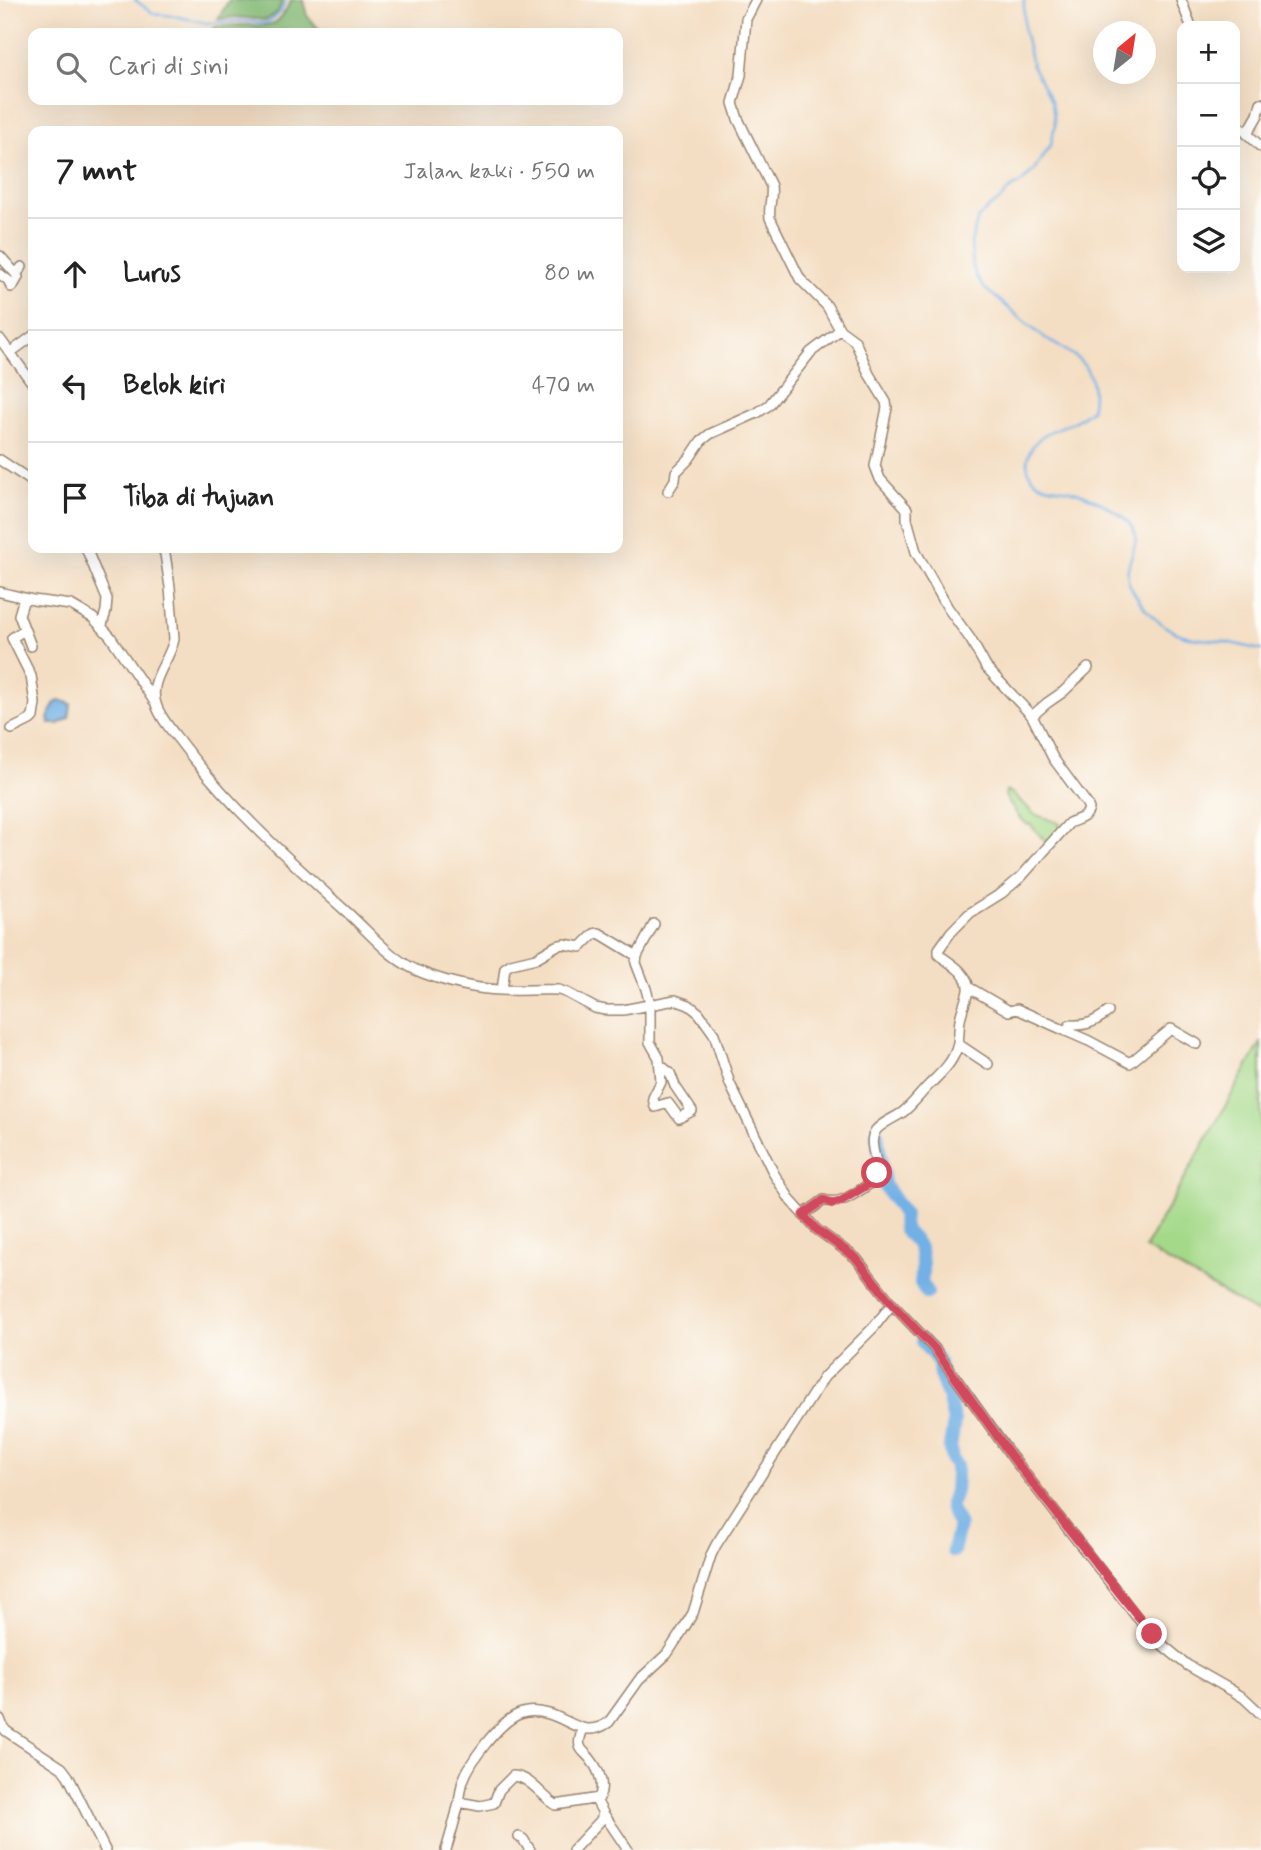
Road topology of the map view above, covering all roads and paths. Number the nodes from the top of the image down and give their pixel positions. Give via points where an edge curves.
1 (756, 0) edge
2 (1181, 0) edge
3 (1189, 21) edge
4 (1261, 103) edge
5 (1240, 127) edge
6 (1248, 134) junction
7 (1261, 147) edge
8 (0, 256) edge
9 (0, 274) edge
10 (840, 330) junction
11 (0, 338) edge
12 (28, 340) edge
13 (11, 352) junction
14 (28, 377) edge
15 (0, 460) edge
16 (28, 479) edge
17 (668, 491) dead end
18 (88, 553) edge
19 (164, 553) edge
20 (0, 592) edge
21 (24, 598) junction
22 (102, 625) junction
23 (24, 630) junction
24 (31, 646) dead end
25 (1088, 668) dead end
26 (155, 703) junction
27 (1032, 716) junction
28 (12, 729) dead end
29 (654, 924) dead end
30 (636, 956) junction
31 (968, 987) junction
32 (502, 990) junction
33 (650, 1004) junction
34 (1108, 1012) dead end
35 (1066, 1031) junction
36 (958, 1044) junction
37 (1196, 1044) dead end
38 (988, 1064) dead end
39 (660, 1065) junction
40 (803, 1215) junction
41 (892, 1304) junction
42 (1261, 1714) edge
43 (3, 1725) edge
44 (583, 1729) junction
45 (596, 1800) junction
46 (459, 1802) junction
47 (603, 1813) junction
48 (519, 1837) dead end
49 (105, 1850) edge
50 (446, 1850) edge
51 (530, 1850) edge
52 (573, 1850) edge
53 (628, 1850) edge

1 - 10 street via 746,19 733,107 771,186 769,211 779,239 800,279 827,306
2 - 3 street
4 - 6 street
5 - 6 street
6 - 7 street
8 - 9 street via 19,270 11,287
10 - 17 street via 811,352 769,405 701,441 676,472
10 - 27 street via 855,341 886,402 875,466 880,479 907,509 921,564 986,667
11 - 13 street
12 - 13 street
13 - 14 street
15 - 16 street
18 - 22 street via 106,594
19 - 26 street via 174,639 156,680
20 - 21 street
21 - 22 street via 76,607
21 - 23 street via 19,615
22 - 26 street
23 - 24 street
23 - 28 street via 12,638 31,676 35,703 33,717
25 - 27 street
26 - 32 street via 197,764 304,874 389,952 424,973 457,984
27 - 31 street via 1088,811 1069,823 1014,883 963,919 939,949 939,955 966,979
29 - 30 street
30 - 32 street via 594,934 582,947 564,944 511,964 505,968
30 - 33 street
31 - 35 street via 1009,1011 1017,1009
31 - 36 street
32 - 33 street via 559,990 605,1010
33 - 39 street via 650,1041
33 - 40 street via 680,1000 704,1018 774,1174
34 - 35 street via 1095,1022 1070,1025
35 - 37 street via 1130,1063 1171,1029
36 - 38 street
36 - 40 street via 934,1081 904,1111 877,1129 872,1140 877,1163 874,1181 841,1201 824,1200
39 - 39 street via 655,1107 668,1102 679,1118 692,1111 670,1073
40 - 41 street via 856,1258
41 - 42 street via 935,1349 1012,1457 1159,1642
41 - 44 street via 824,1377 797,1417 716,1545 693,1613 667,1654 639,1680 609,1722 593,1730
43 - 49 street via 62,1768
44 - 45 street via 580,1747 599,1773 603,1788
44 - 46 street via 550,1714 531,1711 516,1715 470,1766
45 - 46 street via 556,1805 528,1780 513,1776 494,1803
45 - 47 street
46 - 50 street
47 - 52 street
47 - 53 street
48 - 51 street

